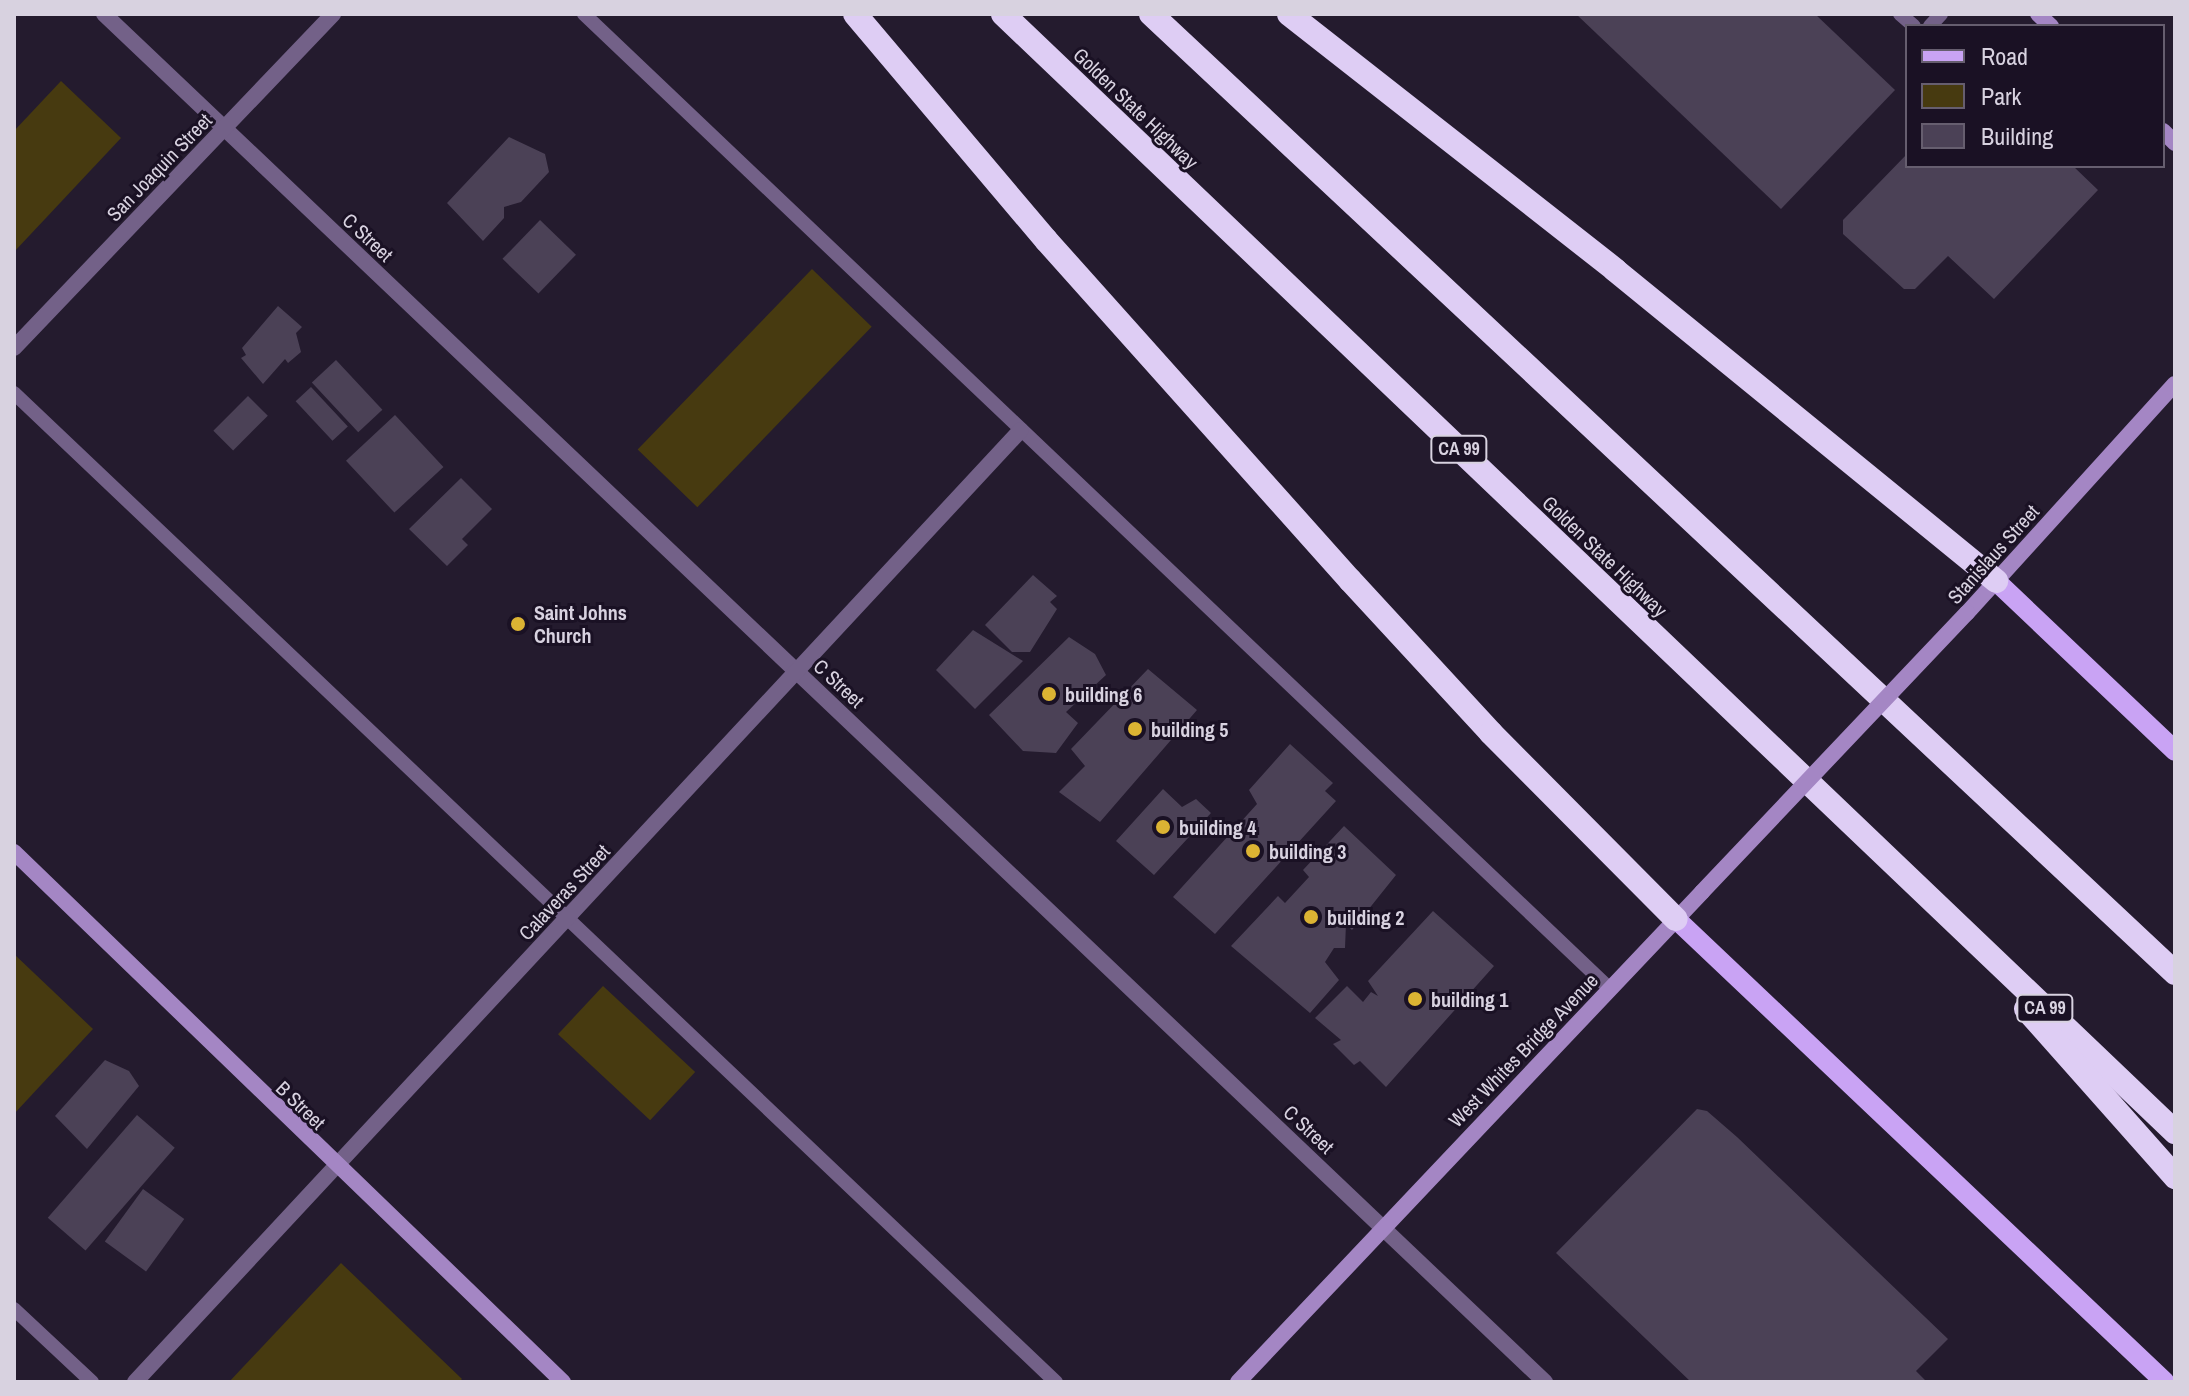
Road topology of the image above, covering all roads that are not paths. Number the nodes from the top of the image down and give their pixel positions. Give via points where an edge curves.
1 (104, 14) edge
2 (333, 14) edge
3 (584, 14) edge
4 (855, 14) edge
5 (1003, 14) edge
6 (1151, 14) edge
7 (1289, 14) edge
8 (224, 128) junction
9 (14, 348) edge
10 (2175, 384) edge
11 (14, 393) edge
12 (1021, 430) junction
13 (1996, 581) junction
14 (797, 671) junction
15 (1838, 747) joint
16 (2175, 751) edge
17 (1973, 779) junction
18 (14, 852) edge
19 (1915, 885) junction
20 (566, 919) junction
21 (1676, 919) junction
22 (2175, 951) edge
23 (2175, 973) edge
24 (1609, 988) junction
25 (2175, 1132) edge
26 (335, 1167) junction
27 (2175, 1177) edge
28 (1382, 1226) junction
29 (14, 1309) edge
30 (92, 1382) edge
31 (135, 1382) edge
32 (563, 1382) edge
33 (1056, 1382) edge
34 (1238, 1382) edge
35 (1545, 1382) edge
36 (2165, 1382) edge

1 - 8 street, C Street
2 - 8 street, San Joaquin Street
3 - 12 lane
4 - 21 highway via 1046,240 1350,580 1491,733
5 - 19 highway, Golden State Highway / CA 99
6 - 17 highway
7 - 13 highway via 1603,260
8 - 9 street, San Joaquin Street
8 - 14 street, C Street
10 - 13 main road, Stanislaus Street
11 - 20 lane
12 - 14 street, Calaveras Street
12 - 24 lane
13 - 15 main road, Stanislaus Street, bridge
13 - 16 main road
14 - 20 street, Calaveras Street
14 - 28 street, C Street
15 - 21 main road, West Whites Bridge Avenue, bridge
17 - 22 highway
17 - 23 highway
18 - 26 main road, B Street
19 - 25 highway, Golden State Highway / CA 99
19 - 27 highway
20 - 26 street, Calaveras Street
20 - 33 lane
21 - 24 main road, West Whites Bridge Avenue
21 - 36 main road
24 - 28 main road, West Whites Bridge Avenue
26 - 31 street, Calaveras Street
26 - 32 main road, B Street
28 - 34 main road, West Whites Bridge Avenue
28 - 35 street, C Street
29 - 30 lane

